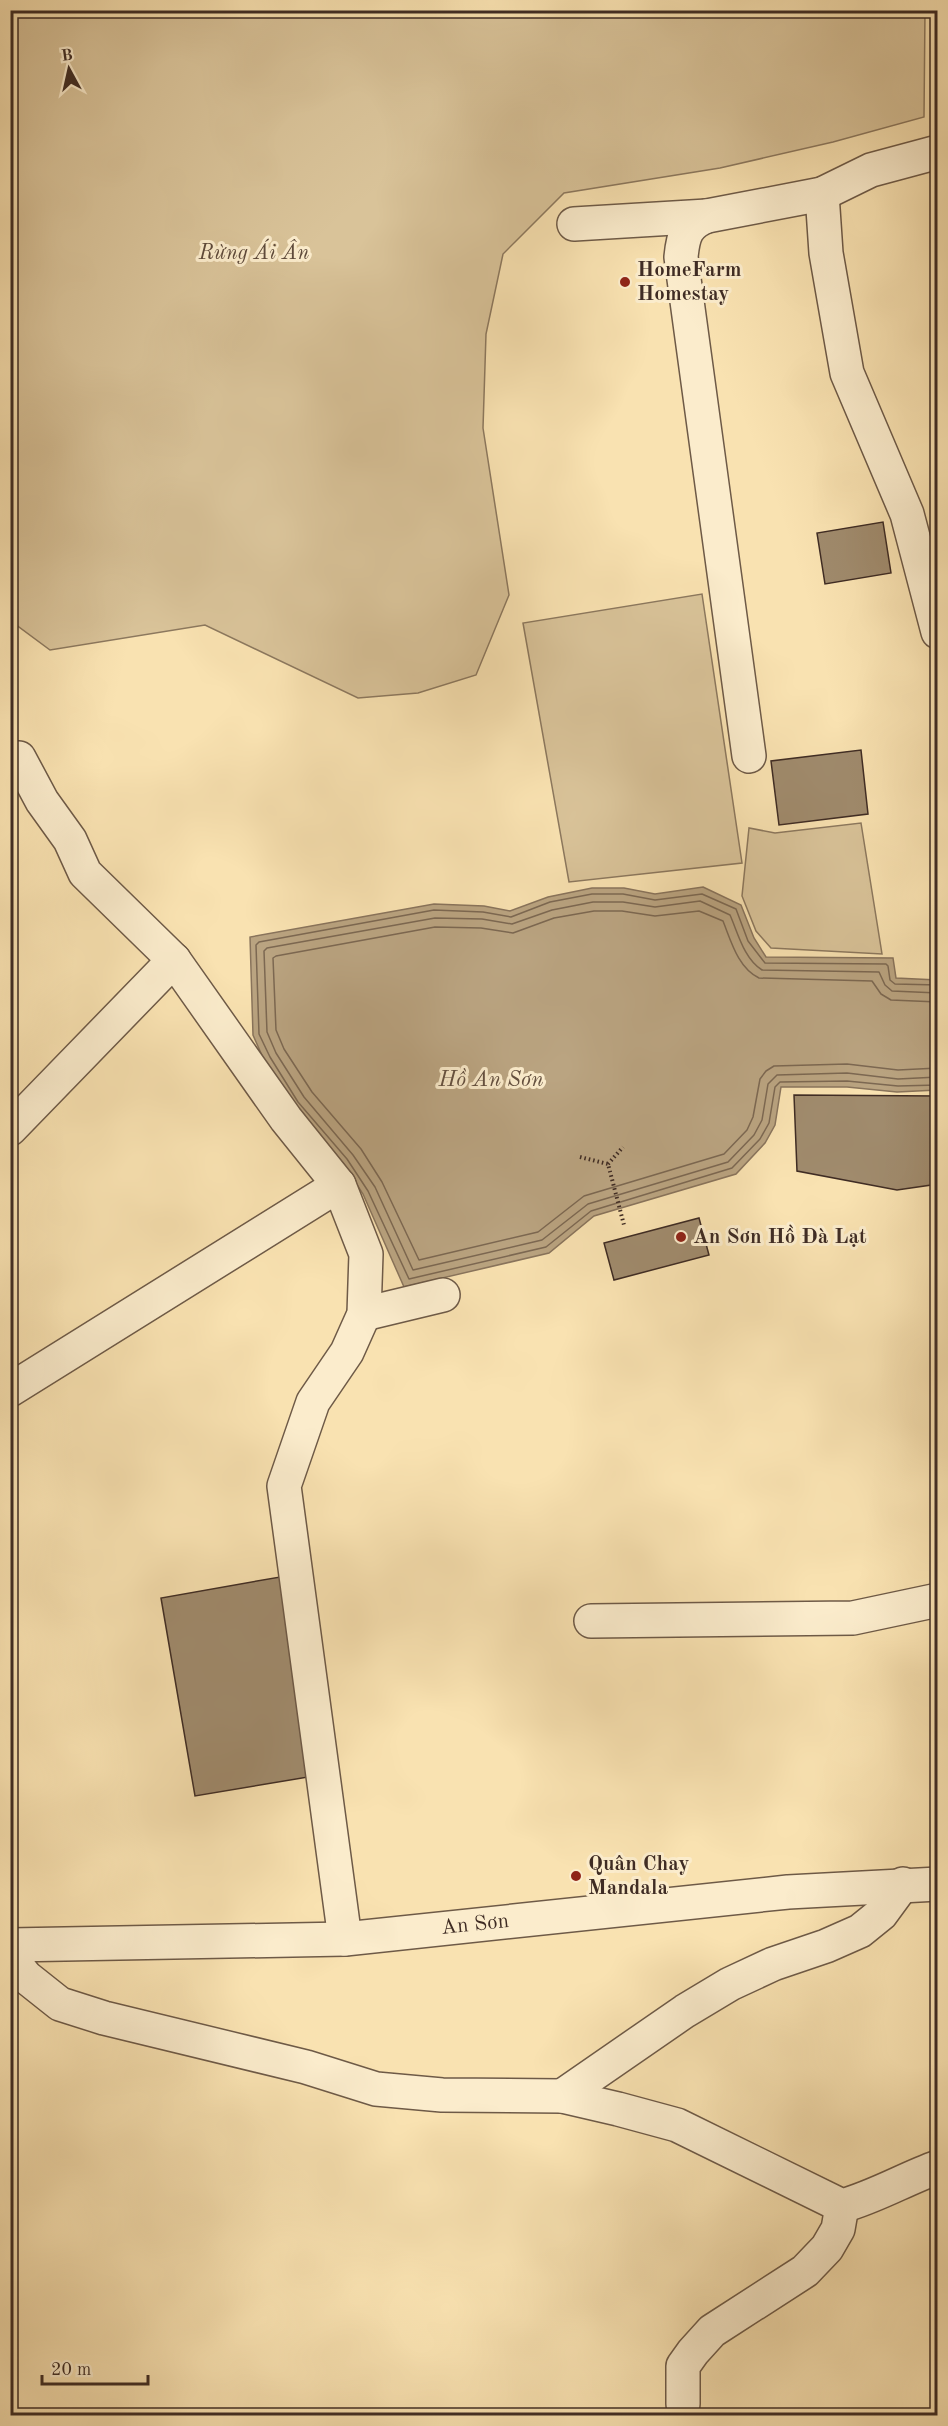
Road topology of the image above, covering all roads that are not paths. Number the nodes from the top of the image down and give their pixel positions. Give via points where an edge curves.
1 (938, 152) edge
2 (822, 194) junction
3 (706, 216) junction
4 (574, 224) dead end
5 (938, 632) edge
6 (749, 756) dead end
7 (19, 758) dead end
8 (174, 960) junction
9 (10, 1129) edge
10 (339, 1185) junction
11 (443, 1295) dead end
12 (364, 1314) junction
13 (10, 1390) edge
14 (938, 1600) edge
15 (591, 1621) dead end
16 (903, 1884) junction
17 (938, 1884) edge
18 (345, 1939) junction
19 (10, 1945) edge
20 (10, 1957) edge
21 (562, 2096) junction
22 (938, 2167) edge
23 (842, 2206) junction
24 (683, 2404) dead end

1 - 2 street via 871,170
2 - 3 street
2 - 5 street via 826,253 847,373 907,514
3 - 4 street
3 - 6 street via 688,227 681,257
7 - 8 street via 42,801 70,840 85,873
8 - 9 street
8 - 10 street via 286,1119
10 - 12 street via 366,1254
10 - 13 street
11 - 12 street
12 - 18 street via 347,1352 313,1402 284,1486
14 - 15 street via 853,1618
16 - 17 street, An Sơn
16 - 18 street, An Sơn via 788,1892
16 - 21 street via 881,1914 860,1931 730,1984
18 - 19 street, An Sơn
20 - 21 street via 26,1977 60,2004 306,2067 376,2089 442,2096
21 - 23 street via 677,2126
22 - 23 street
23 - 24 street via 838,2229 827,2248 805,2271 712,2331 693,2352 683,2366

